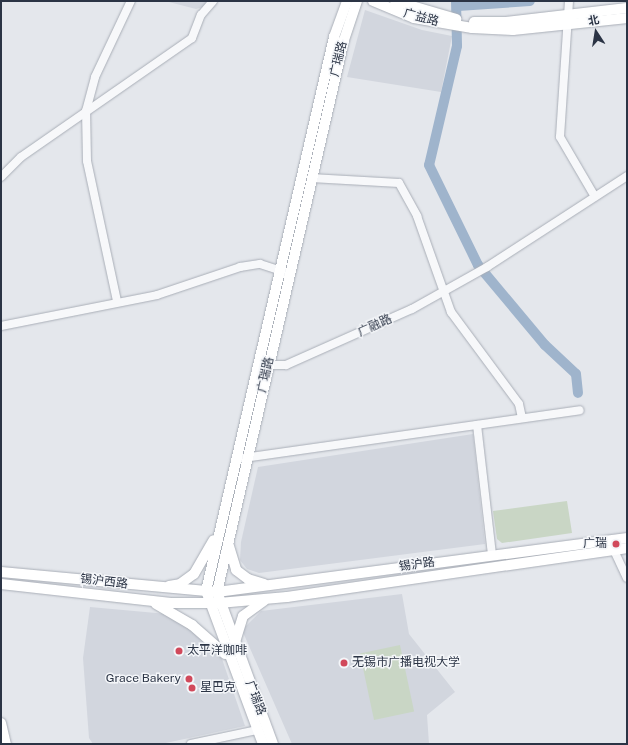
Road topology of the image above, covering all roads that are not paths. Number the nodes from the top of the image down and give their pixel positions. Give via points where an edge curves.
1 (131, 1) edge
2 (213, 1) edge
3 (347, 1) edge
4 (357, 1) edge
5 (373, 1) edge
6 (395, 1) edge
7 (569, 1) edge
8 (627, 8) edge
9 (627, 18) edge
10 (570, 20) junction
11 (446, 21) junction
12 (86, 111) junction
13 (627, 176) edge
14 (1, 178) edge
15 (311, 178) junction
16 (595, 197) junction
17 (284, 272) junction
18 (445, 291) junction
19 (117, 301) junction
20 (1, 326) edge
21 (268, 365) junction
22 (580, 410) dead end
23 (522, 418) junction
24 (476, 425) junction
25 (242, 458) junction
26 (221, 528) junction
27 (627, 538) edge
28 (609, 540) junction
29 (228, 541) junction
30 (627, 548) edge
31 (614, 550) junction
32 (492, 555) junction
33 (1, 572) edge
34 (627, 578) edge
35 (1, 584) edge
36 (270, 586) junction
37 (158, 588) junction
38 (212, 592) junction
39 (266, 600) junction
40 (150, 601) junction
41 (208, 603) junction
42 (219, 603) junction
43 (234, 646) junction
44 (228, 657) junction
45 (1, 723) edge
46 (258, 730) junction
47 (6, 744) edge
48 (191, 744) edge
49 (262, 744) edge
50 (273, 744) edge

1 - 12 street via 95,78
2 - 12 street via 201,15 192,38
3 - 17 main road, 广瑞路 via 334,37
4 - 15 main road, 广瑞路 via 344,40
5 - 11 main road, 广益路 via 414,18
6 - 11 main road, 广益路
7 - 10 street
8 - 10 main road
9 - 10 main road
10 - 11 main road via 513,30
10 - 16 street via 563,77 562,144
12 - 14 street via 20,157
12 - 19 street via 87,161
13 - 16 street
15 - 17 main road, 广瑞路
15 - 18 street via 399,183 417,216
16 - 18 street, 广融路 via 488,267
17 - 19 street via 260,264 240,267 157,294
17 - 21 main road, 广瑞路
17 - 25 main road, 广瑞路
18 - 21 street, 广融路 via 412,310 286,365
18 - 23 street via 451,312 519,404
19 - 20 street
21 - 25 main road, 广瑞路
22 - 23 street
23 - 24 street
24 - 25 street
24 - 32 street
25 - 26 main road, 广瑞路
25 - 29 main road, 广瑞路
26 - 37 main road via 194,574 180,584
26 - 38 main road, 广瑞路
27 - 28 main road, 锡沪路
28 - 31 street
28 - 32 main road, 锡沪路
29 - 36 main road via 232,561 241,576
29 - 38 main road, 广瑞路
30 - 31 main road, 锡沪路
31 - 34 street
31 - 39 main road, 锡沪路
32 - 36 main road, 锡沪路
33 - 37 main road, 锡沪西路
35 - 40 main road, 锡沪路
36 - 38 main road, 锡沪路
37 - 38 main road, 锡沪西路
38 - 41 main road, 广瑞路
38 - 42 main road, 广瑞路
39 - 42 main road, 锡沪路
39 - 43 main road via 243,616 236,629
40 - 41 main road, 锡沪路
40 - 44 main road via 192,625
41 - 42 main road, 锡沪路
41 - 44 main road, 广瑞路
42 - 43 main road, 广瑞路
43 - 50 main road, 广瑞路
44 - 46 main road, 广瑞路
45 - 47 main road
46 - 48 street
46 - 49 main road, 广瑞路

